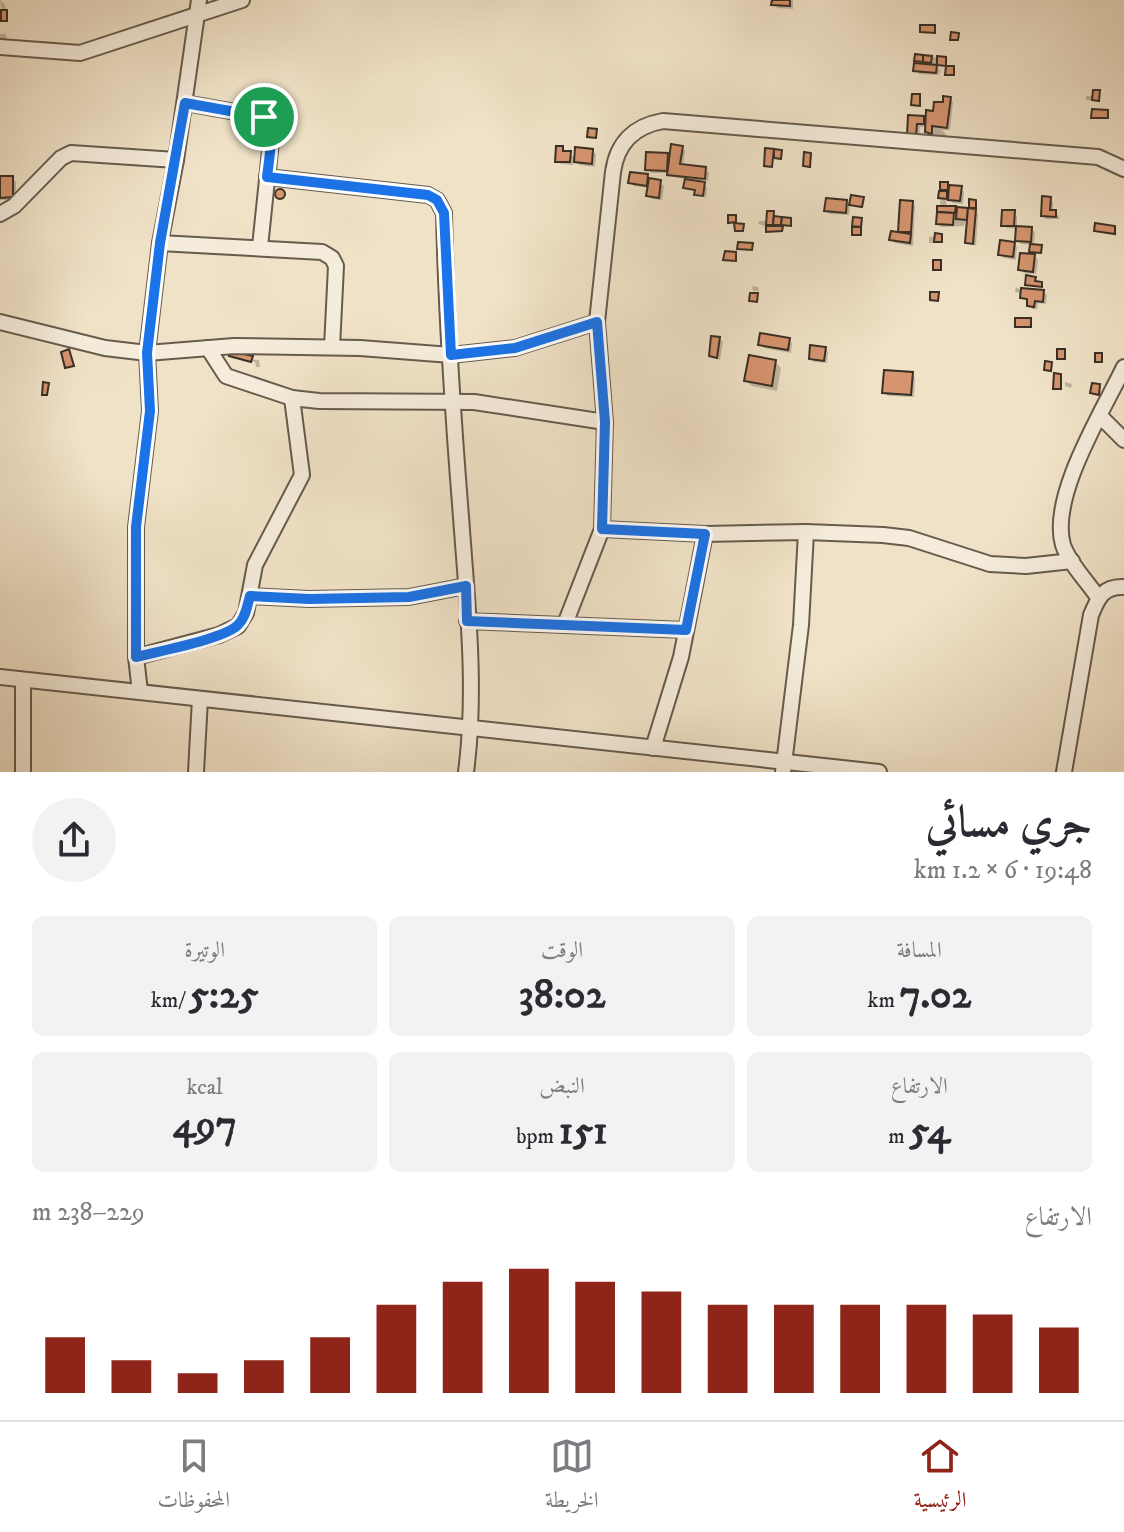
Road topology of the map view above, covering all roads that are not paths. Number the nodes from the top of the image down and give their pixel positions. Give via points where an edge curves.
1 (242, 0) edge
2 (199, 7) edge
3 (0, 47) edge
4 (185, 103) junction
5 (176, 160) junction
6 (1124, 169) edge
7 (267, 177) junction
8 (0, 214) edge
9 (160, 243) junction
10 (260, 247) junction
11 (0, 322) edge
12 (597, 322) junction
13 (332, 347) junction
14 (208, 348) junction
15 (147, 353) junction
16 (451, 355) junction
17 (1124, 367) edge
18 (292, 398) junction
19 (452, 402) junction
20 (1100, 416) junction
21 (605, 422) junction
22 (1124, 440) edge
23 (602, 529) junction
24 (806, 532) junction
25 (705, 534) junction
26 (1072, 561) junction
27 (466, 586) junction
28 (1124, 587) edge
29 (250, 596) junction
30 (1097, 596) junction
31 (467, 621) junction
32 (565, 624) junction
33 (686, 630) junction
34 (136, 657) junction
35 (0, 677) edge
36 (23, 680) junction
37 (140, 692) junction
38 (200, 699) junction
39 (472, 728) junction
40 (653, 748) junction
41 (783, 767) edge
42 (23, 772) edge
43 (196, 772) edge
44 (466, 772) edge
45 (879, 772) edge
46 (1064, 772) edge

1 - 2 street
2 - 3 street via 80,53
2 - 4 street
4 - 5 street
4 - 7 street via 264,117 271,141
5 - 8 street via 71,153
5 - 9 street
6 - 12 street via 1098,157 652,123 632,133 614,161
7 - 10 street
7 - 16 street via 437,200 444,213
9 - 10 street
9 - 15 street
10 - 13 street via 322,252 332,258
11 - 15 street
12 - 16 street via 515,348
12 - 21 street
13 - 14 street
13 - 16 street
14 - 15 street
14 - 18 street via 226,376
15 - 34 street via 150,411 136,527
16 - 19 street
17 - 20 street
18 - 19 street
18 - 29 street via 302,475 255,565
19 - 21 street
19 - 27 street
20 - 22 street
20 - 26 street via 1061,513 1060,532
21 - 23 street
23 - 25 street
23 - 32 street
24 - 25 street
24 - 26 street via 909,538 990,564
24 - 41 street via 801,625
25 - 33 street
26 - 30 street
27 - 29 street via 409,597
27 - 31 street
28 - 30 street
29 - 34 street via 238,626
30 - 46 street
31 - 32 street
31 - 39 street
32 - 33 street
33 - 40 street
34 - 37 street
35 - 36 street
36 - 37 street
36 - 42 street
37 - 38 street
38 - 39 street
38 - 43 street
39 - 40 street
39 - 44 street
40 - 41 street
41 - 45 street

